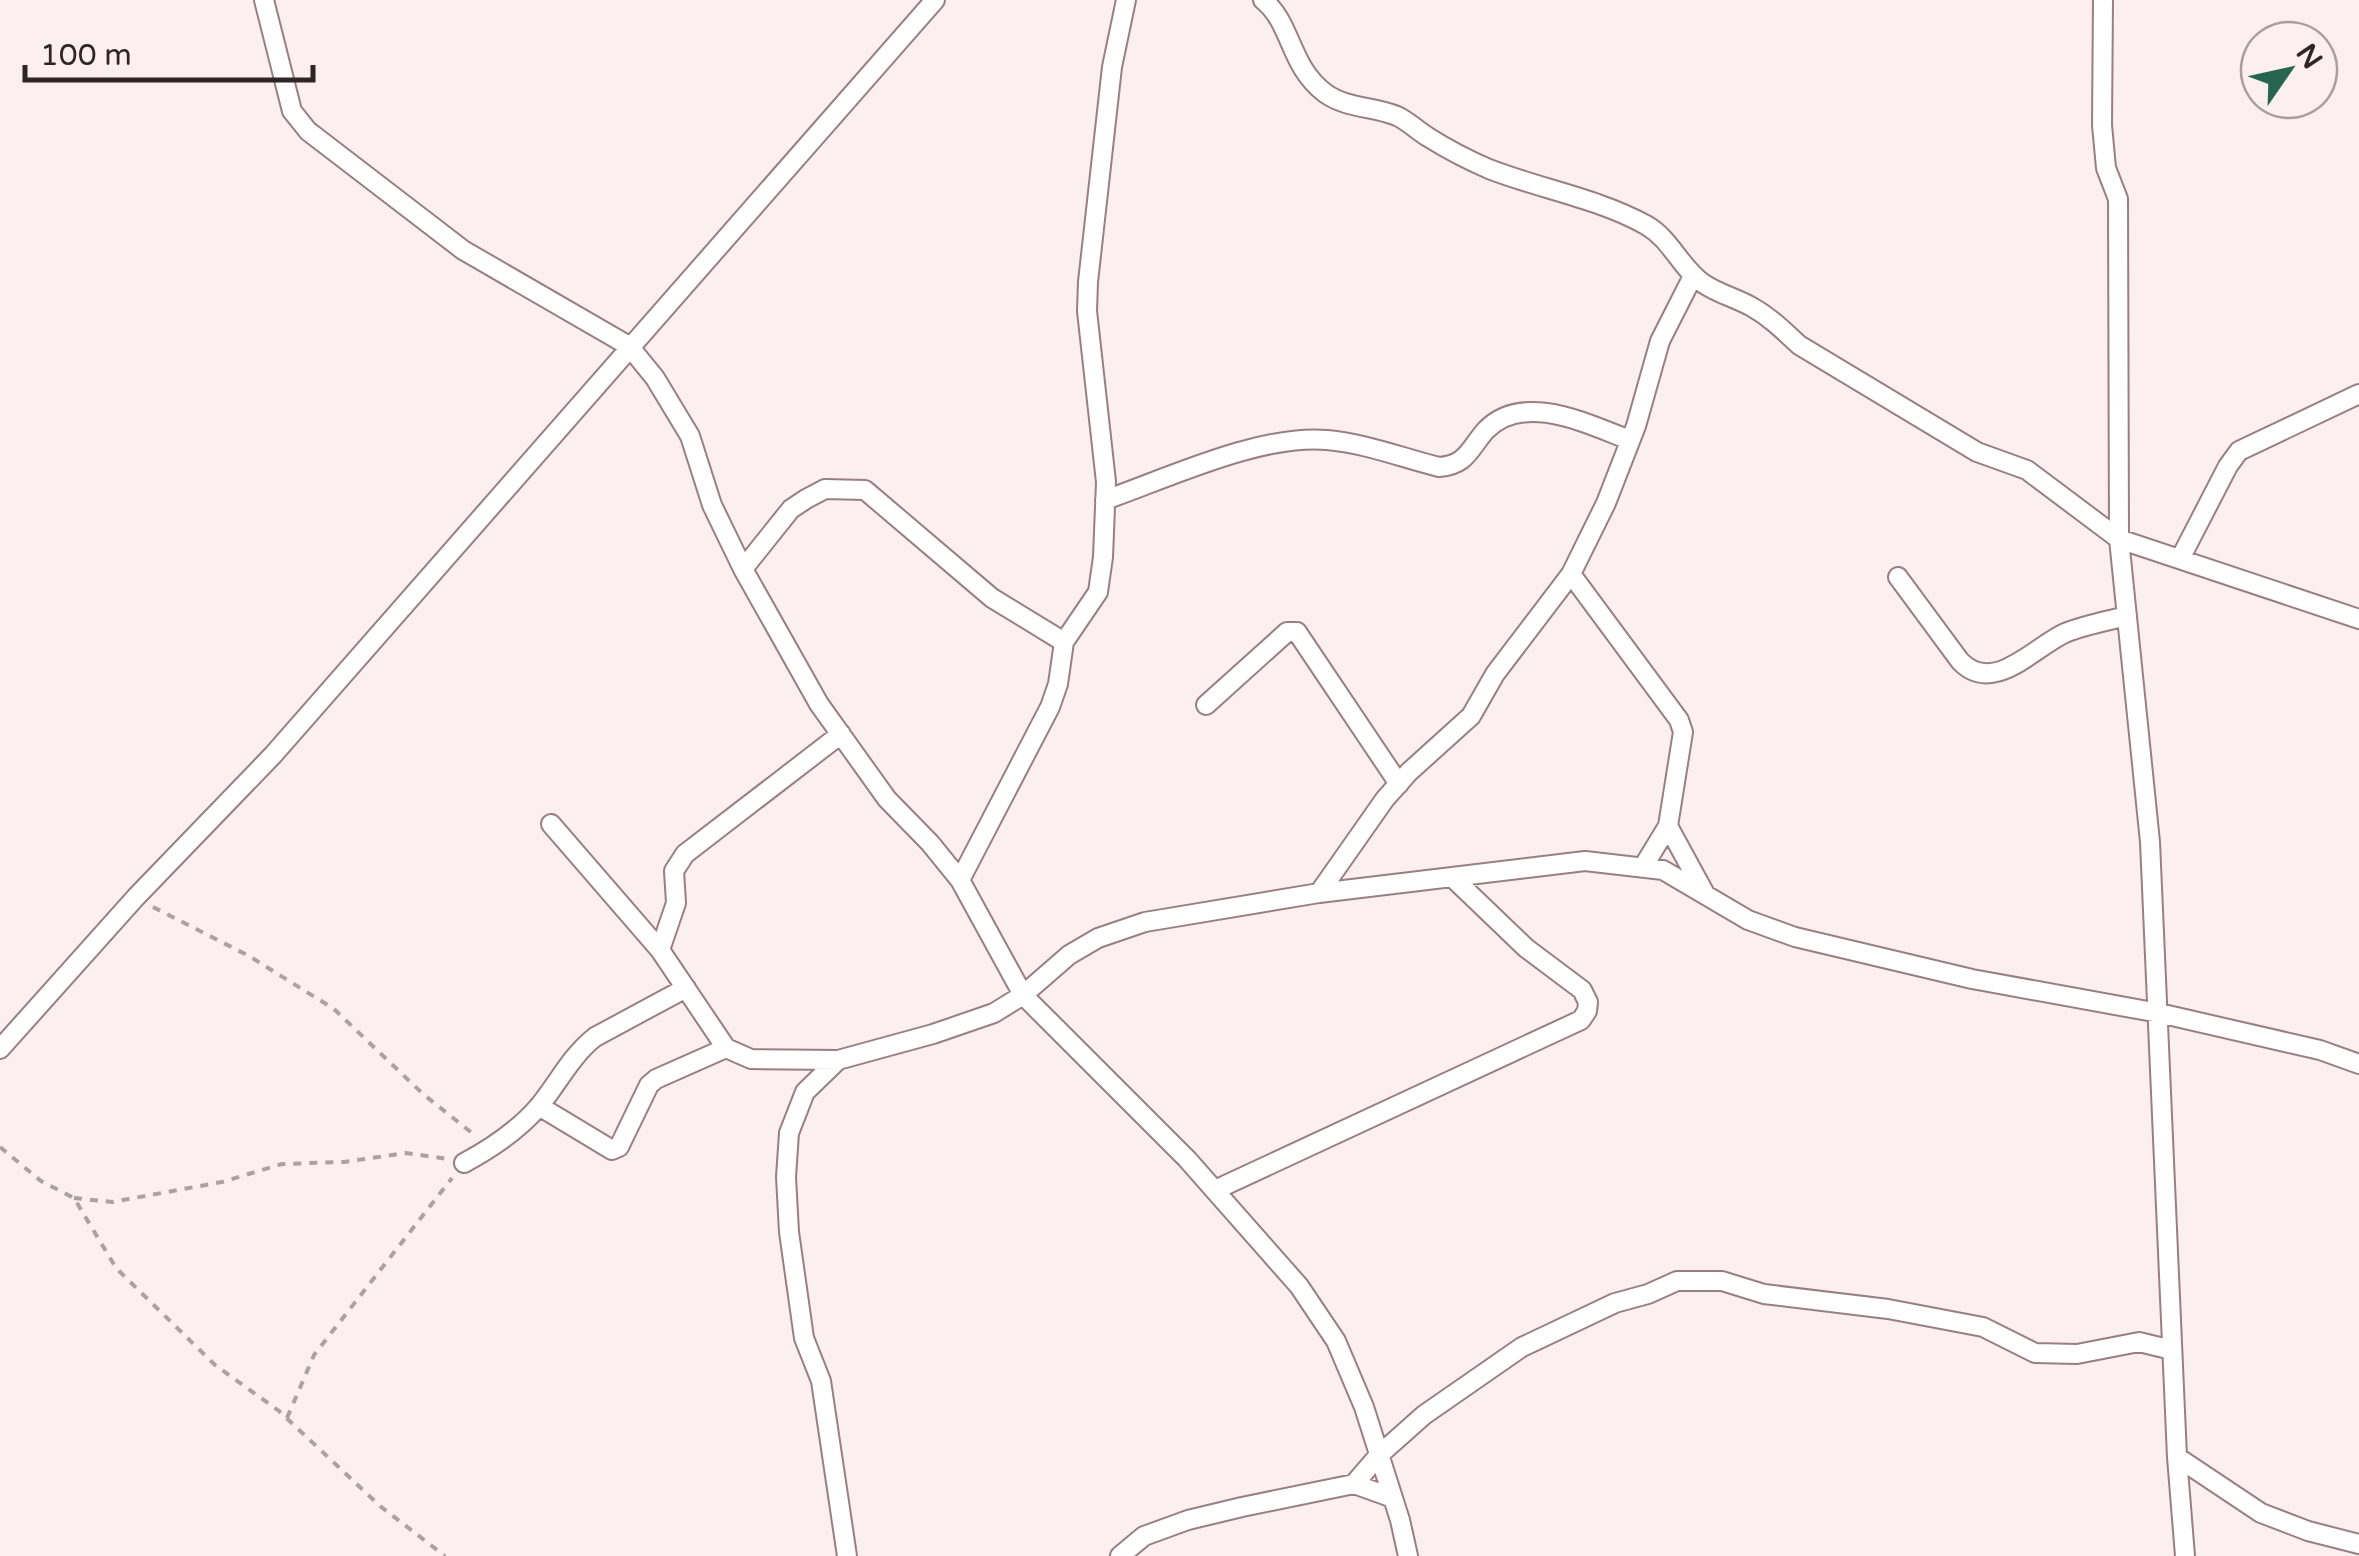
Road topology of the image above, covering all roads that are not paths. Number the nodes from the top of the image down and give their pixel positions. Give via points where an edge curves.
1 (264, 0) edge
2 (935, 0) edge
3 (1126, 0) edge
4 (1263, 0) edge
5 (2103, 0) edge
6 (1694, 276) junction
7 (629, 346) junction
8 (2359, 394) edge
9 (1630, 440) junction
10 (1105, 500) junction
11 (2119, 539) junction
12 (2181, 557) junction
13 (743, 569) junction
14 (1572, 574) junction
15 (1898, 577) dead end
16 (2127, 616) junction
17 (2359, 618) edge
18 (1064, 642) junction
19 (1206, 705) dead end
20 (840, 734) junction
21 (1399, 784) junction
22 (552, 824) dead end
23 (1668, 826) junction
24 (1643, 867) junction
25 (1452, 877) junction
26 (960, 880) junction
27 (1319, 893) junction
28 (1704, 894) junction
29 (660, 950) junction
30 (686, 988) junction
31 (1024, 996) junction
32 (2159, 1013) junction
33 (726, 1048) junction
34 (0, 1050) edge
35 (781, 1059) junction
36 (838, 1060) junction
37 (2359, 1064) edge
38 (805, 1092) junction
39 (539, 1106) junction
40 (464, 1164) road end
41 (1215, 1190) junction
42 (2172, 1350) junction
43 (1379, 1455) junction
44 (2177, 1457) junction
45 (1354, 1484) junction
46 (1393, 1498) junction
47 (2359, 1544) edge
48 (847, 1556) edge
49 (1120, 1556) edge
50 (1408, 1556) edge
51 (2186, 1556) edge

1 - 7 street via 292,111 308,132 462,250
2 - 7 street
3 - 10 street via 1088,282
4 - 6 street via 1278,14 1294,55 1328,94 1400,117 1488,168 1645,224
5 - 11 street via 2102,125 2106,168 2118,199
6 - 9 street via 1660,341
6 - 11 street via 1977,452 2027,470
7 - 13 street via 690,436
7 - 34 street via 273,755
8 - 12 street via 2240,451
9 - 10 street via 1536,412 1512,415 1486,431 1466,460 1452,466 1326,440 1279,442
9 - 14 street
10 - 18 street via 1098,592
11 - 12 street
11 - 16 street
12 - 17 street
13 - 18 street via 792,508 825,489 865,490 992,598
13 - 20 street
14 - 21 street via 1471,716
14 - 23 street via 1680,720
15 - 16 street via 1960,661 1980,674 2008,670 2066,632
16 - 32 street
18 - 26 street via 1050,707
19 - 21 street via 1287,632 1297,632
20 - 26 street
20 - 29 street via 686,854 674,870 676,903
21 - 27 street
22 - 29 street
23 - 24 street
23 - 28 street
24 - 25 street via 1585,862
24 - 28 street via 1663,870
25 - 27 street
25 - 41 street via 1526,948 1582,990 1588,1002 1581,1020
26 - 31 street
27 - 31 street via 1113,933 1069,955
28 - 32 street via 1794,936 1972,979
29 - 30 street
30 - 33 street
30 - 39 street via 583,1046
31 - 36 street via 994,1013
31 - 41 street
32 - 37 street
32 - 42 street
33 - 35 street via 752,1060
33 - 39 street via 656,1079 612,1150
35 - 36 street
35 - 38 street
36 - 38 street
38 - 48 street via 789,1133 788,1232
39 - 40 street
41 - 43 street via 1300,1286 1336,1341
42 - 43 street via 2139,1342 2035,1354 1982,1327 1764,1294 1722,1281 1677,1281 1522,1346 1424,1414
42 - 44 street
43 - 45 street
43 - 46 street
44 - 47 street via 2261,1513
44 - 51 street
45 - 46 street
45 - 49 street via 1188,1520 1144,1536
46 - 50 street

